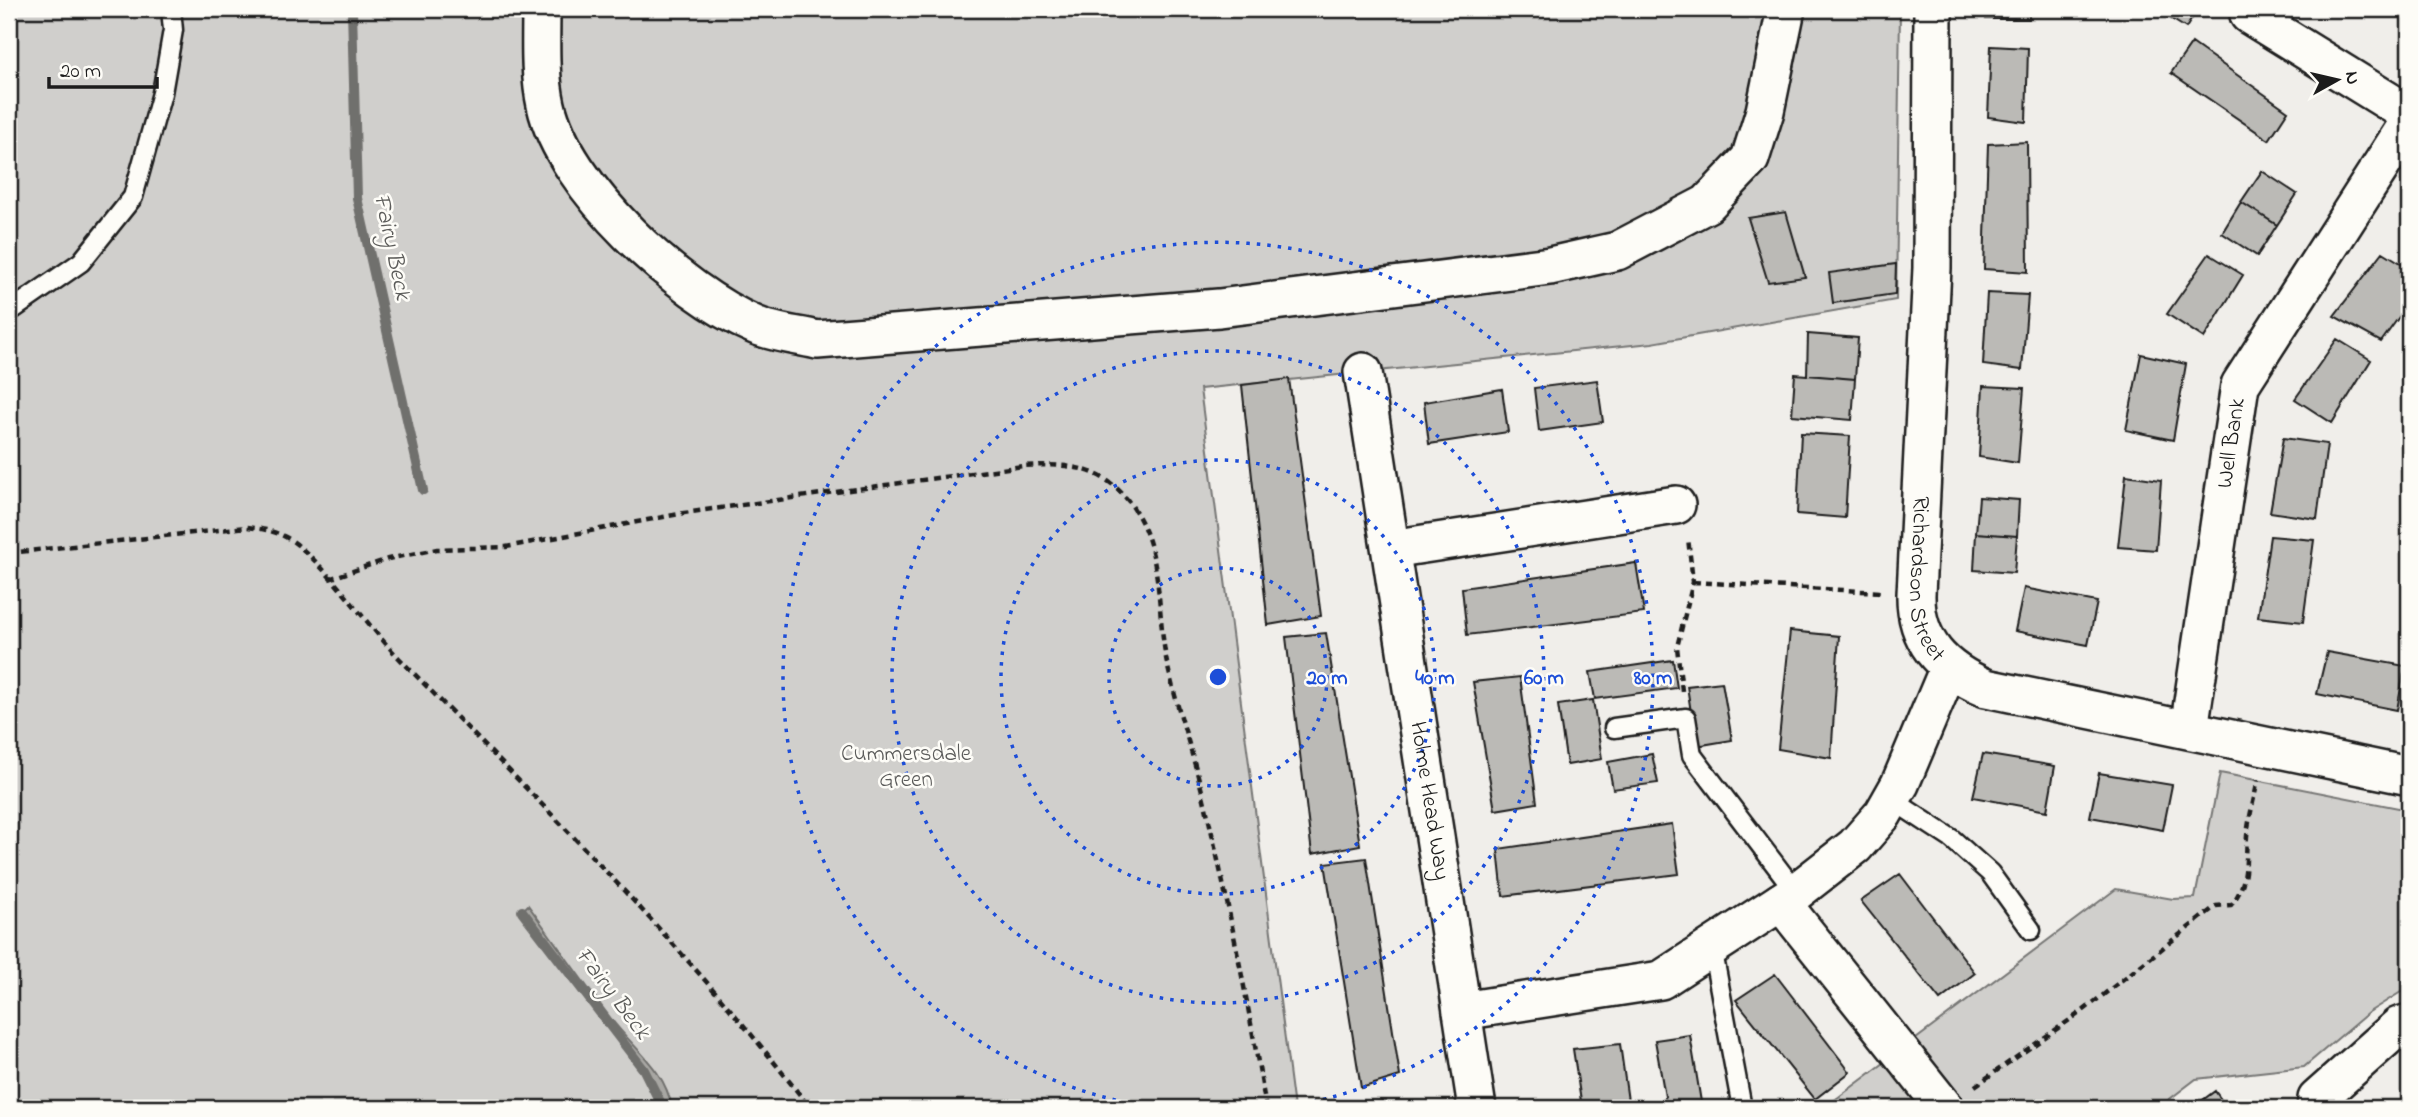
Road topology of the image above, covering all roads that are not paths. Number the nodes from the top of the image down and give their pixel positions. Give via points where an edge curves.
1 (171, 9) edge
2 (541, 9) edge
3 (1786, 9) edge
4 (1933, 9) edge
5 (2249, 15) dead end
6 (2409, 114) edge
7 (2409, 122) edge
8 (9, 312) edge
9 (1363, 372) dead end
10 (1676, 505) road end
11 (1391, 549) junction
12 (1948, 670) junction
13 (1614, 729) dead end
14 (2189, 729) junction
15 (2409, 776) edge
16 (1891, 799) junction
17 (1788, 897) junction
18 (2031, 930) dead end
19 (1712, 947) junction
20 (1462, 1011) junction
21 (2409, 1023) edge
22 (1477, 1108) edge
23 (1742, 1108) edge
24 (1945, 1108) edge
25 (2316, 1108) edge

1 - 8 lane via 173,30 162,93 133,197 81,262
2 - 3 street via 546,107 587,188 645,248 700,294 755,325 817,340 1219,308 1550,266 1617,251 1707,204 1750,159
4 - 12 street, Richardson Street via 1932,268 1916,594 1919,628
5 - 6 street
7 - 14 street, Well Bank via 2240,385
9 - 11 street, Holme Head Way
10 - 11 street
11 - 20 street, Holme Head Way
12 - 14 street, Richardson Street via 2013,695
12 - 16 street
13 - 17 lane via 1686,718 1692,755
14 - 15 street, Richardson Street
16 - 17 street via 1855,846
16 - 18 lane via 1952,839 1990,873
17 - 19 street
17 - 24 street
19 - 20 street via 1661,981
19 - 23 lane
20 - 22 street, Holme Head Way
21 - 25 street via 2399,1026 2317,1099

